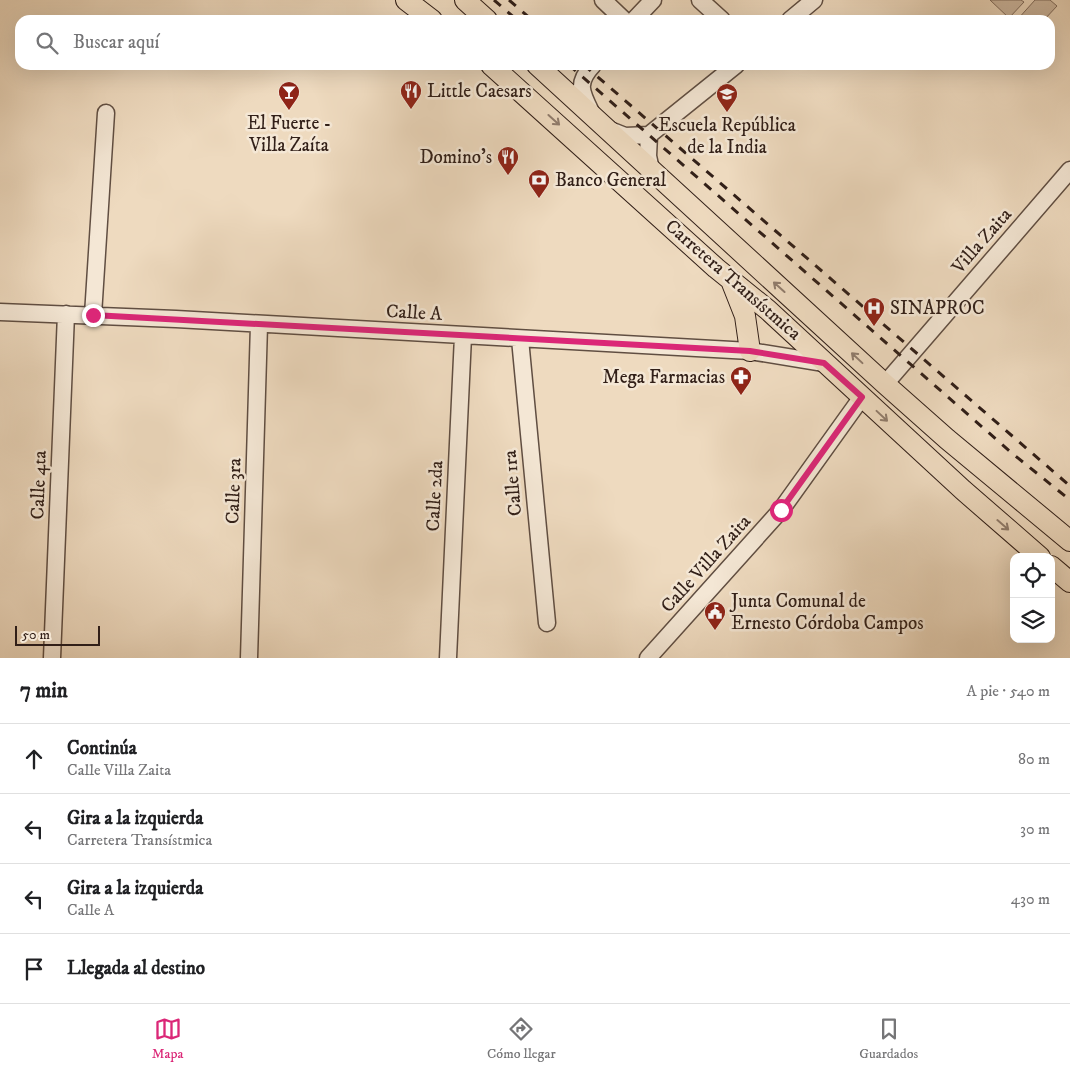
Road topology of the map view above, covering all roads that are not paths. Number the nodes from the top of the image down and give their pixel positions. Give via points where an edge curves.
1 (406, 0) edge
2 (465, 0) edge
3 (604, 0) edge
4 (653, 0) edge
5 (700, 0) edge
6 (814, 0) edge
7 (426, 15) edge
8 (482, 15) edge
9 (619, 15) edge
10 (639, 15) edge
11 (716, 15) edge
12 (796, 15) edge
13 (497, 70) edge
14 (542, 70) edge
15 (588, 70) edge
16 (730, 70) edge
17 (106, 113) dead end
18 (594, 116) junction
19 (610, 130) junction
20 (649, 135) junction
21 (651, 170) junction
22 (1070, 170) edge
23 (732, 281) junction
24 (0, 312) edge
25 (66, 314) junction
26 (93, 315) junction
27 (259, 325) junction
28 (463, 336) junction
29 (520, 339) junction
30 (750, 351) junction
31 (824, 363) junction
32 (884, 384) junction
33 (862, 397) junction
34 (1070, 541) edge
35 (1035, 553) edge
36 (1055, 569) edge
37 (1070, 582) edge
38 (547, 623) dead end
39 (52, 658) edge
40 (249, 658) edge
41 (448, 658) edge
42 (648, 658) edge

1 - 7 main road
2 - 8 main road
3 - 9 street
4 - 10 street
5 - 11 street
6 - 12 street
13 -> 23 main road, Carretera Transístmica
14 - 15 street via 570,77
14 - 18 main road, Carretera Transístmica
15 - 18 street via 582,91
16 - 20 street
17 - 26 street
18 - 19 main road, Carretera Transístmica
19 - 20 street via 633,137
19 - 21 main road, Carretera Transístmica
20 - 21 street
32 -> 21 main road, Carretera Transístmica
22 - 32 street, Villa Zaita
23 - 30 main road via 745,316
23 - 31 main road, Carretera Transístmica
24 - 25 street, Calle A
25 - 26 street, Calle A
25 - 39 street, Calle 4ta
26 - 27 street, Calle A
27 - 28 street, Calle A
27 - 40 street, Calle 3ra
28 - 29 street, Calle A
28 - 41 street, Calle 2da
29 - 30 street, Calle A
29 - 38 street, Calle 1ra
30 - 31 street, Calle A
31 - 33 main road, Carretera Transístmica
32 - 34 main road, Carretera Transístmica
33 -> 35 main road, Carretera Transístmica
33 - 42 street, Calle Villa Zaita via 781,510
36 - 37 main road

